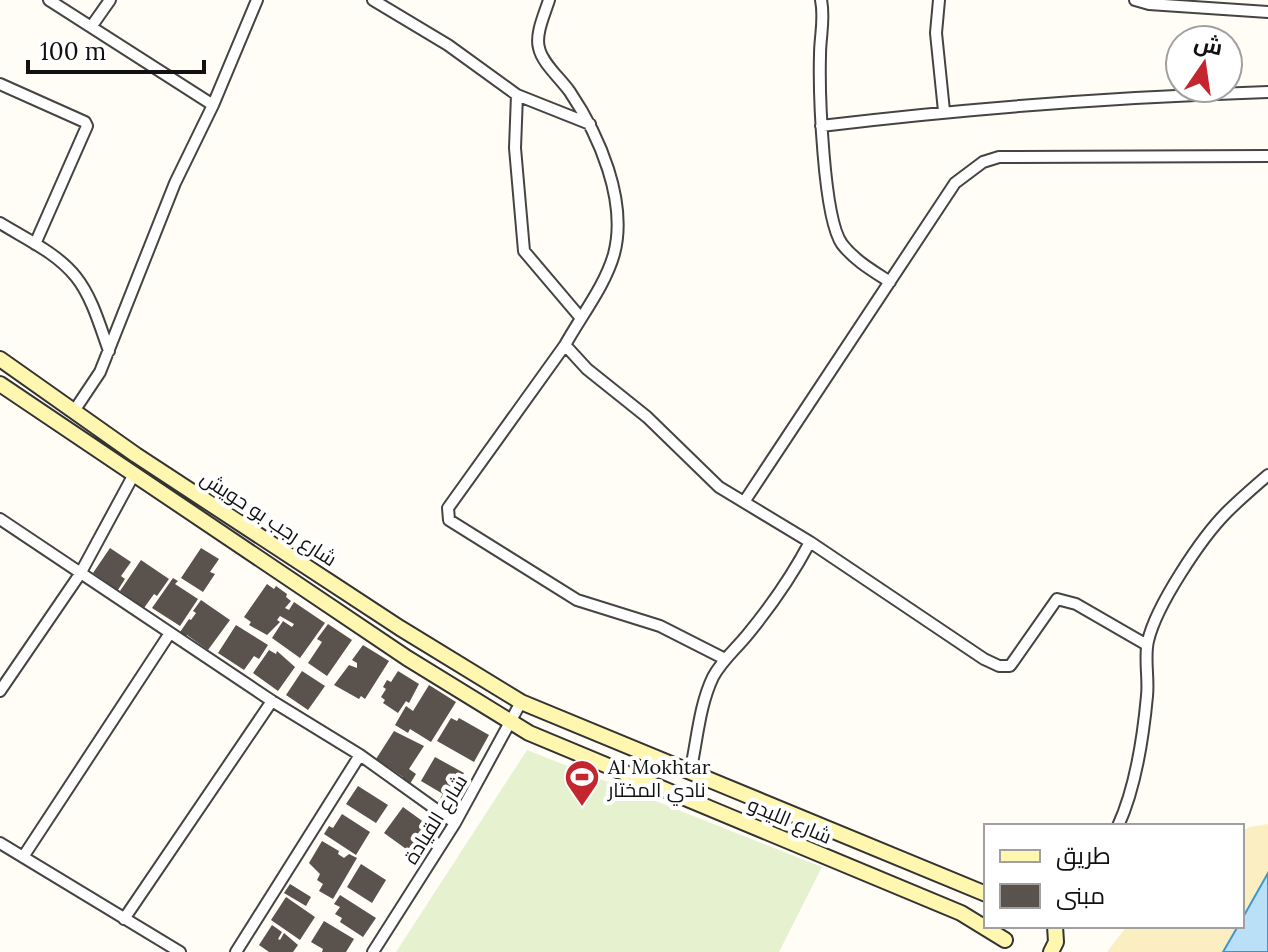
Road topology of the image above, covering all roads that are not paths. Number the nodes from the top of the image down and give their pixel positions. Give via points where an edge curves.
1 (49, 0) edge
2 (110, 0) edge
3 (257, 0) edge
4 (373, 0) edge
5 (549, 0) edge
6 (821, 0) edge
7 (939, 0) edge
8 (1135, 0) edge
9 (1268, 12) edge
10 (91, 27) junction
11 (0, 84) edge
12 (1268, 92) edge
13 (517, 95) junction
14 (213, 105) junction
15 (944, 111) junction
16 (590, 124) junction
17 (821, 126) junction
18 (1268, 156) edge
19 (0, 223) edge
20 (35, 244) junction
21 (890, 282) junction
22 (580, 317) junction
23 (565, 345) junction
24 (109, 351) junction
25 (0, 359) edge
26 (0, 384) edge
27 (74, 411) junction
28 (1268, 475) edge
29 (133, 476) junction
30 (744, 502) junction
31 (0, 519) edge
32 (810, 542) junction
33 (80, 574) junction
34 (170, 633) junction
35 (1147, 645) junction
36 (725, 659) junction
37 (0, 691) edge
38 (272, 701) junction
39 (521, 702) junction
40 (511, 723) junction
41 (360, 755) junction
42 (690, 773) junction
43 (455, 823) junction
44 (1119, 824) edge
45 (0, 843) edge
46 (23, 857) junction
47 (984, 893) edge
48 (124, 919) junction
49 (984, 926) edge
50 (988, 928) edge
51 (1008, 939) edge
52 (180, 952) edge
53 (236, 952) edge
54 (373, 952) edge

1 - 10 street
2 - 10 street
3 - 14 street
4 - 13 street
5 - 16 street via 539,50
6 - 17 street
7 - 15 street via 936,33
8 - 9 street
10 - 14 street
11 - 20 street via 87,126
12 - 15 street
13 - 16 street
13 - 22 street via 515,148 524,251
14 - 24 street via 180,171
15 - 17 street
16 - 22 street via 613,187 617,235 604,278
17 - 21 street via 840,241
18 - 21 street via 991,159 955,183
19 - 20 street
20 - 24 street via 77,278
21 - 30 street
22 - 23 street
23 - 30 street via 719,487
23 - 36 street via 448,508 449,520 577,600 660,626
24 - 27 street
25 - 27 main road, شارع رجب بو حويش
26 - 29 main road, شارع رجب بو حويش
27 - 39 main road, شارع رجب بو حويش
28 - 35 street via 1225,513 1201,545 1154,621
29 - 33 street
29 - 40 main road, شارع رجب بو حويش
30 - 32 street
31 - 33 street
32 - 35 street via 999,666 1010,666 1057,599 1076,604
32 - 36 street via 749,633
33 - 34 street
33 - 37 street
34 - 38 street
34 - 46 street
35 - 44 street via 1148,695 1138,761
36 - 42 street via 704,702
38 - 41 street
38 - 48 street
39 - 40 street, شارع القيادة
39 - 42 main road, شارع الليدو
40 - 43 street, شارع القيادة
40 - 49 main road, شارع الليدو
41 - 43 street
41 - 53 street
42 - 47 main road, شارع الليدو
43 - 54 street, شارع القيادة
45 - 46 street
46 - 48 street
48 - 52 street
50 - 51 main road, شارع الليدو

